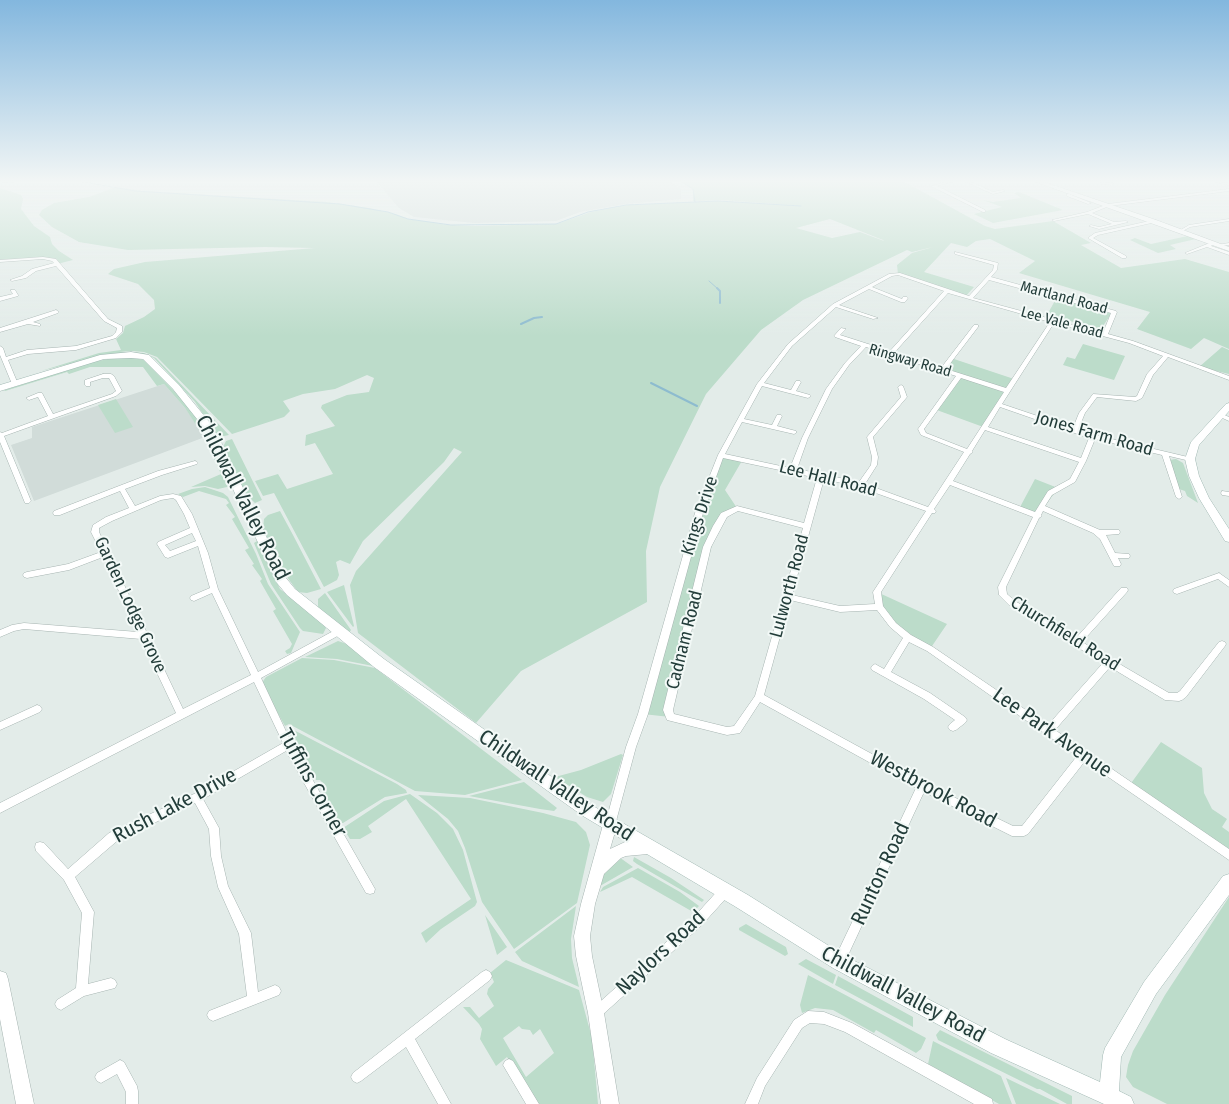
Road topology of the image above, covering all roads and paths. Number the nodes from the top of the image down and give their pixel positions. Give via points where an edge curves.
1 (1103, 233) edge
2 (1184, 233) edge
3 (1229, 244) edge
4 (1213, 245) junction
5 (1229, 249) edge
6 (957, 253) dead end
7 (1187, 253) dead end
8 (1229, 254) edge
9 (1124, 257) dead end
10 (0, 260) edge
11 (57, 264) junction
12 (894, 274) joint
13 (989, 278) junction
14 (12, 280) dead end
15 (868, 287) junction
16 (13, 291) dead end
17 (946, 291) junction
18 (970, 298) junction
19 (0, 299) edge
20 (903, 301) dead end
21 (835, 305) junction
22 (56, 312) dead end
23 (875, 318) dead end
24 (1053, 321) junction
25 (28, 322) junction
26 (38, 325) dead end
27 (976, 326) dead end
28 (843, 329) dead end
29 (0, 330) edge
30 (1105, 335) junction
31 (865, 345) junction
32 (0, 348) edge
33 (890, 353) junction
34 (1166, 355) junction
35 (4, 359) junction
36 (8, 368) junction
37 (943, 369) junction
38 (0, 370) edge
39 (960, 375) junction
40 (1229, 378) edge
41 (798, 382) dead end
42 (15, 384) junction
43 (760, 384) junction
44 (88, 385) dead end
45 (901, 387) dead end
46 (0, 388) edge
47 (1008, 390) junction
48 (793, 392) junction
49 (808, 396) dead end
50 (29, 398) dead end
51 (999, 406) junction
52 (1229, 406) edge
53 (51, 416) junction
54 (779, 416) dead end
55 (1224, 417) edge
56 (740, 420) junction
57 (774, 427) junction
58 (986, 428) junction
59 (1075, 430) junction
60 (794, 432) dead end
61 (0, 434) edge
62 (1093, 438) junction
63 (874, 444) junction
64 (883, 444) dead end
65 (970, 452) junction
66 (1165, 454) junction
67 (721, 455) junction
68 (1190, 459) junction
69 (1083, 461) junction
70 (195, 463) dead end
71 (793, 470) junction
72 (820, 476) junction
73 (950, 482) junction
74 (861, 485) junction
75 (121, 488) junction
76 (1179, 498) dead end
77 (27, 501) dead end
78 (1041, 506) junction
79 (133, 508) junction
80 (932, 510) junction
81 (57, 514) dead end
82 (1038, 516) junction
83 (806, 526) junction
84 (193, 530) junction
85 (1116, 532) dead end
86 (1099, 533) junction
87 (1229, 538) edge
88 (199, 543) junction
89 (104, 553) junction
90 (1112, 555) junction
91 (1126, 556) dead end
92 (1117, 564) dead end
93 (27, 575) dead end
94 (1229, 584) edge
95 (214, 589) junction
96 (1124, 590) dead end
97 (1177, 591) dead end
98 (788, 597) junction
99 (194, 598) dead end
100 (880, 607) junction
101 (340, 632) junction
102 (0, 634) edge
103 (143, 636) junction
104 (908, 637) junction
105 (1077, 642) junction
106 (1222, 644) dead end
107 (1109, 662) junction
108 (875, 668) dead end
109 (885, 674) junction
110 (257, 676) junction
111 (760, 696) junction
112 (37, 708) dead end
113 (181, 714) junction
114 (0, 726) edge
115 (953, 727) dead end
116 (1049, 731) junction
117 (288, 745) junction
118 (1084, 755) junction
119 (922, 786) junction
120 (196, 797) junction
121 (0, 808) edge
122 (610, 824) junction
123 (40, 847) dead end
124 (649, 847) junction
125 (1229, 855) edge
126 (598, 871) junction
127 (68, 876) junction
128 (1229, 882) edge
129 (370, 889) dead end
130 (726, 891) junction
131 (839, 962) junction
132 (486, 976) dead end
133 (0, 979) edge
134 (111, 984) dead end
135 (82, 991) junction
136 (275, 991) dead end
137 (252, 999) junction
138 (61, 1004) dead end
139 (596, 1013) junction
140 (213, 1015) dead end
141 (407, 1037) junction
142 (509, 1065) dead end
143 (101, 1077) dead end
144 (357, 1077) dead end
145 (1116, 1100) edge
146 (25, 1104) edge
147 (132, 1104) edge
148 (445, 1104) edge
149 (533, 1104) edge
150 (610, 1104) edge
151 (751, 1104) edge
152 (987, 1104) edge

1 - 9 street via 1090,238
2 - 4 street
3 - 4 street
4 - 5 street
4 - 7 street
4 - 8 street
6 - 13 street via 996,264
10 - 11 street via 50,259
11 - 14 street
11 - 35 street via 106,320 120,327 119,332 102,341 76,348 38,350
12 - 15 street, Kings Drive
12 - 17 street, Lee Vale Road
13 - 18 street
13 - 30 street, Martland Road via 1114,312
15 - 20 street
15 - 21 street, Kings Drive
16 - 19 street via 16,295
17 - 18 street, Lee Vale Road
17 - 33 street
18 - 24 street, Lee Vale Road
21 - 23 street
21 - 43 street, Kings Drive via 790,345
22 - 25 street
24 - 30 street, Lee Vale Road
24 - 47 street
25 - 26 street
25 - 29 street
27 - 37 street
28 - 31 street via 837,336
30 - 34 street, Lee Vale Road
31 - 33 street, Ringway Road
31 - 71 street, Ringway Road via 829,389
32 - 35 street
33 - 37 street, Ringway Road
34 - 40 street, Lee Vale Road
34 - 59 street via 1150,374 1140,397 1095,395
35 - 36 street
36 - 38 street
36 - 42 street
37 - 39 street, Ringway Road
39 - 47 street, Ringway Road
39 - 65 street via 921,429 923,434
41 - 48 street
42 - 46 main road, Childwall Valley Road
42 - 101 main road, Childwall Valley Road via 103,357 146,357 188,400 216,442 281,580
43 - 48 street
43 - 56 street, Kings Drive
44 - 53 street via 87,381 111,376 119,391
45 - 63 street via 904,397 870,437
47 - 51 street
48 - 49 street
50 - 53 street via 40,394
51 - 58 street
51 - 59 street, Jones Farm Road
52 - 55 main road
53 - 61 street
54 - 57 street
55 - 68 main road via 1194,444
56 - 57 street
56 - 67 street, Kings Drive
57 - 60 street
58 - 65 street
58 - 69 street
59 - 62 street, Jones Farm Road
61 - 77 street
62 - 66 street, Jones Farm Road
62 - 69 street, Churchfield Road
63 - 64 street
63 - 74 street via 874,465
65 - 73 street
66 - 68 street, Jones Farm Road
66 - 76 street
67 - 71 street, Lee Hall Road
67 - 122 street, Kings Drive via 699,513
68 - 87 main road via 1204,498
69 - 78 street, Churchfield Road via 1073,480 1050,493
70 - 75 street
71 - 72 street, Lee Hall Road
72 - 74 street, Lee Hall Road
72 - 83 street, Lulworth Road
73 - 80 street
73 - 82 street
74 - 80 street, Lee Hall Road
75 - 79 street
75 - 81 street
78 - 82 street, Churchfield Road
78 - 86 street
79 - 84 street, Garden Lodge Grove via 160,498 179,498
79 - 89 street, Garden Lodge Grove via 96,527
80 - 100 street via 877,592
82 - 105 street, Churchfield Road via 1002,587 1002,593 1012,603
83 - 98 street, Lulworth Road
83 - 111 street, Cadnam Road via 736,508 724,514 708,547 668,710 674,718 726,731 737,730
84 - 88 street, Garden Lodge Grove
84 - 88 street via 161,544 168,556
85 - 86 street
86 - 90 street
88 - 95 street, Garden Lodge Grove
89 - 93 street via 69,567
89 - 103 street, Garden Lodge Grove
90 - 91 street
90 - 92 street
94 - 97 street via 1219,576
95 - 99 street
95 - 110 street, Garden Lodge Grove
96 - 105 street
98 - 100 street via 840,609
98 - 111 street, Lulworth Road
100 - 104 street, Lee Park Avenue
101 - 110 street
101 - 122 main road, Childwall Valley Road via 531,772
102 - 103 street via 24,626
103 - 113 street, Garden Lodge Grove
104 - 109 street
104 - 116 street, Lee Park Avenue
105 - 107 street, Churchfield Road
106 - 107 street, Churchfield Road via 1183,694 1176,697 1161,694
107 - 116 street
108 - 109 street
109 - 115 street via 927,696 962,720
110 - 113 street
110 - 117 street, Tuffins Corner
111 - 119 street, Westbrook Road
112 - 114 street
113 - 121 street
116 - 118 street, Lee Park Avenue
117 - 120 street, Rush Lake Drive
117 - 129 street, Tuffins Corner
118 - 119 street, Westbrook Road via 1024,830 1012,832
118 - 125 street, Lee Park Avenue
119 - 131 street, Runton Road
120 - 127 street, Rush Lake Drive via 113,838
120 - 137 street via 214,828 216,856 224,887 245,933
122 - 124 main road, Childwall Valley Road
122 - 126 street, Naylors Road
123 - 127 street
124 - 126 street via 616,853
124 - 130 main road, Childwall Valley Road
126 - 139 street, Naylors Road via 582,936
127 - 135 street via 88,912
128 - 145 main road via 1150,988 1112,1055
130 - 131 main road, Childwall Valley Road
130 - 139 street, Naylors Road via 697,922
131 - 145 main road, Childwall Valley Road via 998,1046
132 - 141 street
133 - 146 street
134 - 135 street
135 - 138 street
136 - 137 street
137 - 140 street
139 - 150 street, Naylors Road
141 - 144 street
141 - 148 street
142 - 149 street
143 - 147 street via 120,1066 132,1091
151 - 152 street via 761,1082 798,1024 808,1016 848,1027

